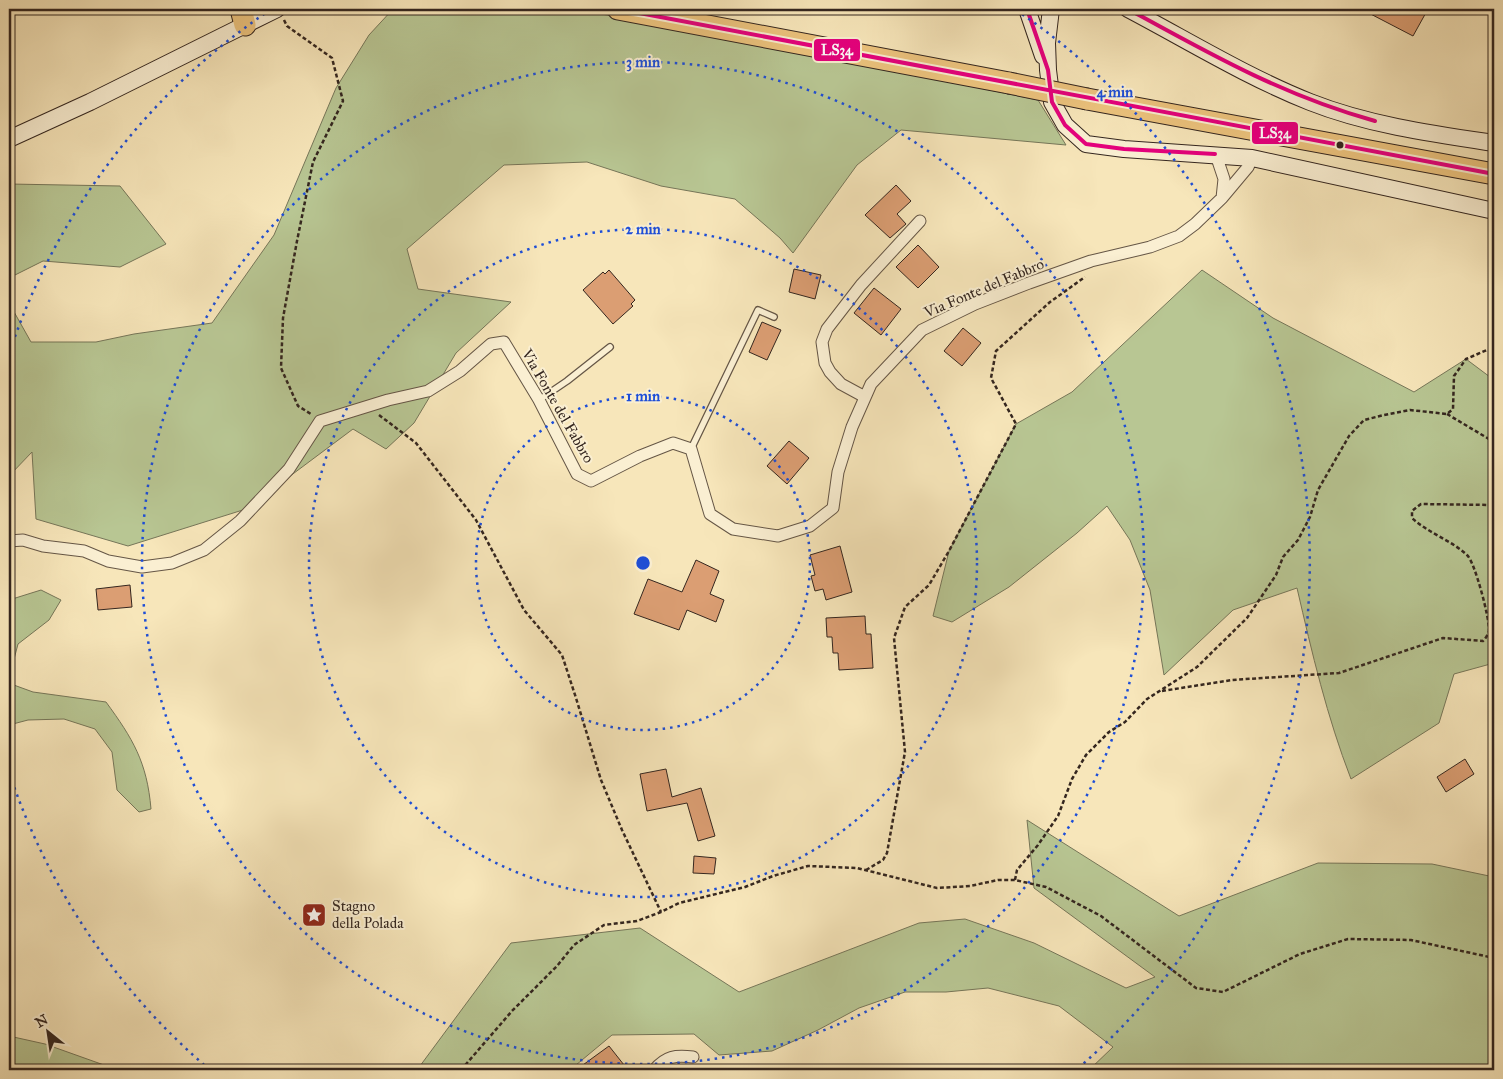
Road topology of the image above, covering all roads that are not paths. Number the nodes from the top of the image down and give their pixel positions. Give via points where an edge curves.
1 (618, 9) edge
2 (1027, 9) edge
3 (1128, 9) edge
4 (1053, 11) edge
5 (280, 13) edge
6 (243, 17) edge
7 (1048, 70) junction
8 (9, 139) edge
9 (1494, 143) edge
10 (1216, 155) junction
11 (1252, 158) junction
12 (1494, 174) edge
13 (1222, 198) junction
14 (1494, 210) edge
15 (920, 221) dead end
16 (774, 317) dead end
17 (610, 347) dead end
18 (865, 397) junction
19 (539, 400) junction
20 (691, 450) junction
21 (9, 540) edge
22 (693, 1057) dead end
23 (654, 1070) edge

1 - 12 highway, bridge
2 - 7 street
3 - 9 street via 1310,102 1362,118
4 - 7 street via 1047,43
5 - 6 street
6 - 8 street via 90,102
7 - 10 street via 1052,102 1057,113 1064,125 1086,144
10 - 11 street
10 - 13 street via 1224,179
11 - 13 street, Via Fonte del Fabbro
11 - 14 street
13 - 18 street, Via Fonte del Fabbro via 1179,236 1150,247 1091,261 1030,283 974,304 922,330 871,384
15 - 18 street via 826,329 822,342 825,363 830,372 841,384
16 - 20 lane via 758,310
17 - 19 lane
18 - 20 street, Via Fonte del Fabbro via 838,472 833,508 810,526 778,536 733,529 710,514
19 - 20 street, Via Fonte del Fabbro via 577,474 591,481 673,442
19 - 21 street, Via Fonte del Fabbro via 504,342 492,344 460,372 428,391 320,421 289,469 240,522 204,550 172,563 142,567 108,561 84,551
22 - 23 street via 676,1055

